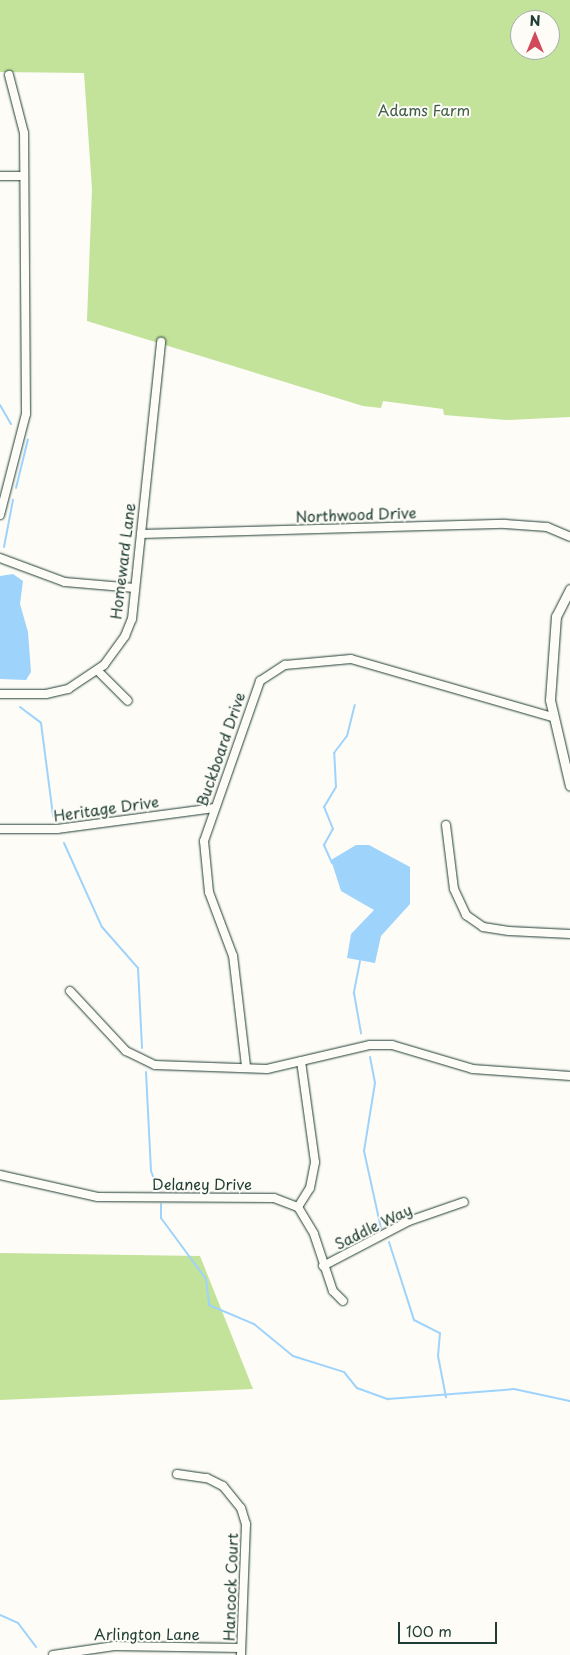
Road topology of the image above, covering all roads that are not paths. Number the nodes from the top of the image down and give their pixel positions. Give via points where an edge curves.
1 (9, 75) dead end
2 (0, 176) edge
3 (22, 176) junction
4 (161, 342) dead end
5 (0, 515) edge
6 (141, 534) junction
7 (570, 537) edge
8 (0, 558) edge
9 (135, 588) junction
10 (570, 590) edge
11 (98, 670) junction
12 (0, 694) edge
13 (128, 701) dead end
14 (552, 717) junction
15 (570, 786) edge
16 (215, 808) junction
17 (446, 825) dead end
18 (0, 829) edge
19 (570, 934) edge
20 (70, 991) dead end
21 (301, 1061) junction
22 (246, 1066) junction
23 (570, 1076) edge
24 (0, 1175) edge
25 (464, 1202) dead end
26 (298, 1207) junction
27 (324, 1266) junction
28 (343, 1301) dead end
29 (177, 1474) dead end
30 (241, 1652) edge
31 (53, 1655) edge

1 - 3 street via 24,133
2 - 3 street
3 - 5 street via 26,414
4 - 6 street, Homeward Lane
6 - 7 street, Northwood Drive via 505,524 547,527
6 - 9 street, Homeward Lane
8 - 9 street via 65,582
9 - 11 street, Homeward Lane via 125,636
10 - 14 street via 558,610 553,634
11 - 12 street, Homeward Lane via 53,694
11 - 13 street
14 - 15 street
14 - 16 street, Buckboard Drive via 351,659 285,665 264,676 252,694
16 - 18 street, Heritage Drive via 57,829
16 - 22 street, Buckboard Drive via 204,842 203,864 208,892 233,956
17 - 19 street via 454,889 466,915 484,927 500,930
20 - 22 street via 126,1051 155,1065
21 - 22 street via 267,1069
21 - 23 street via 392,1045 473,1070
21 - 26 street via 315,1162 310,1188
24 - 26 street, Delaney Drive via 98,1197 274,1198
25 - 27 street, Saddle Way via 409,1221
26 - 27 street via 314,1234
27 - 28 street via 333,1291
29 - 30 street, Hancock Court via 207,1478 223,1486 241,1508 246,1524
30 - 31 street, Arlington Lane via 114,1646

